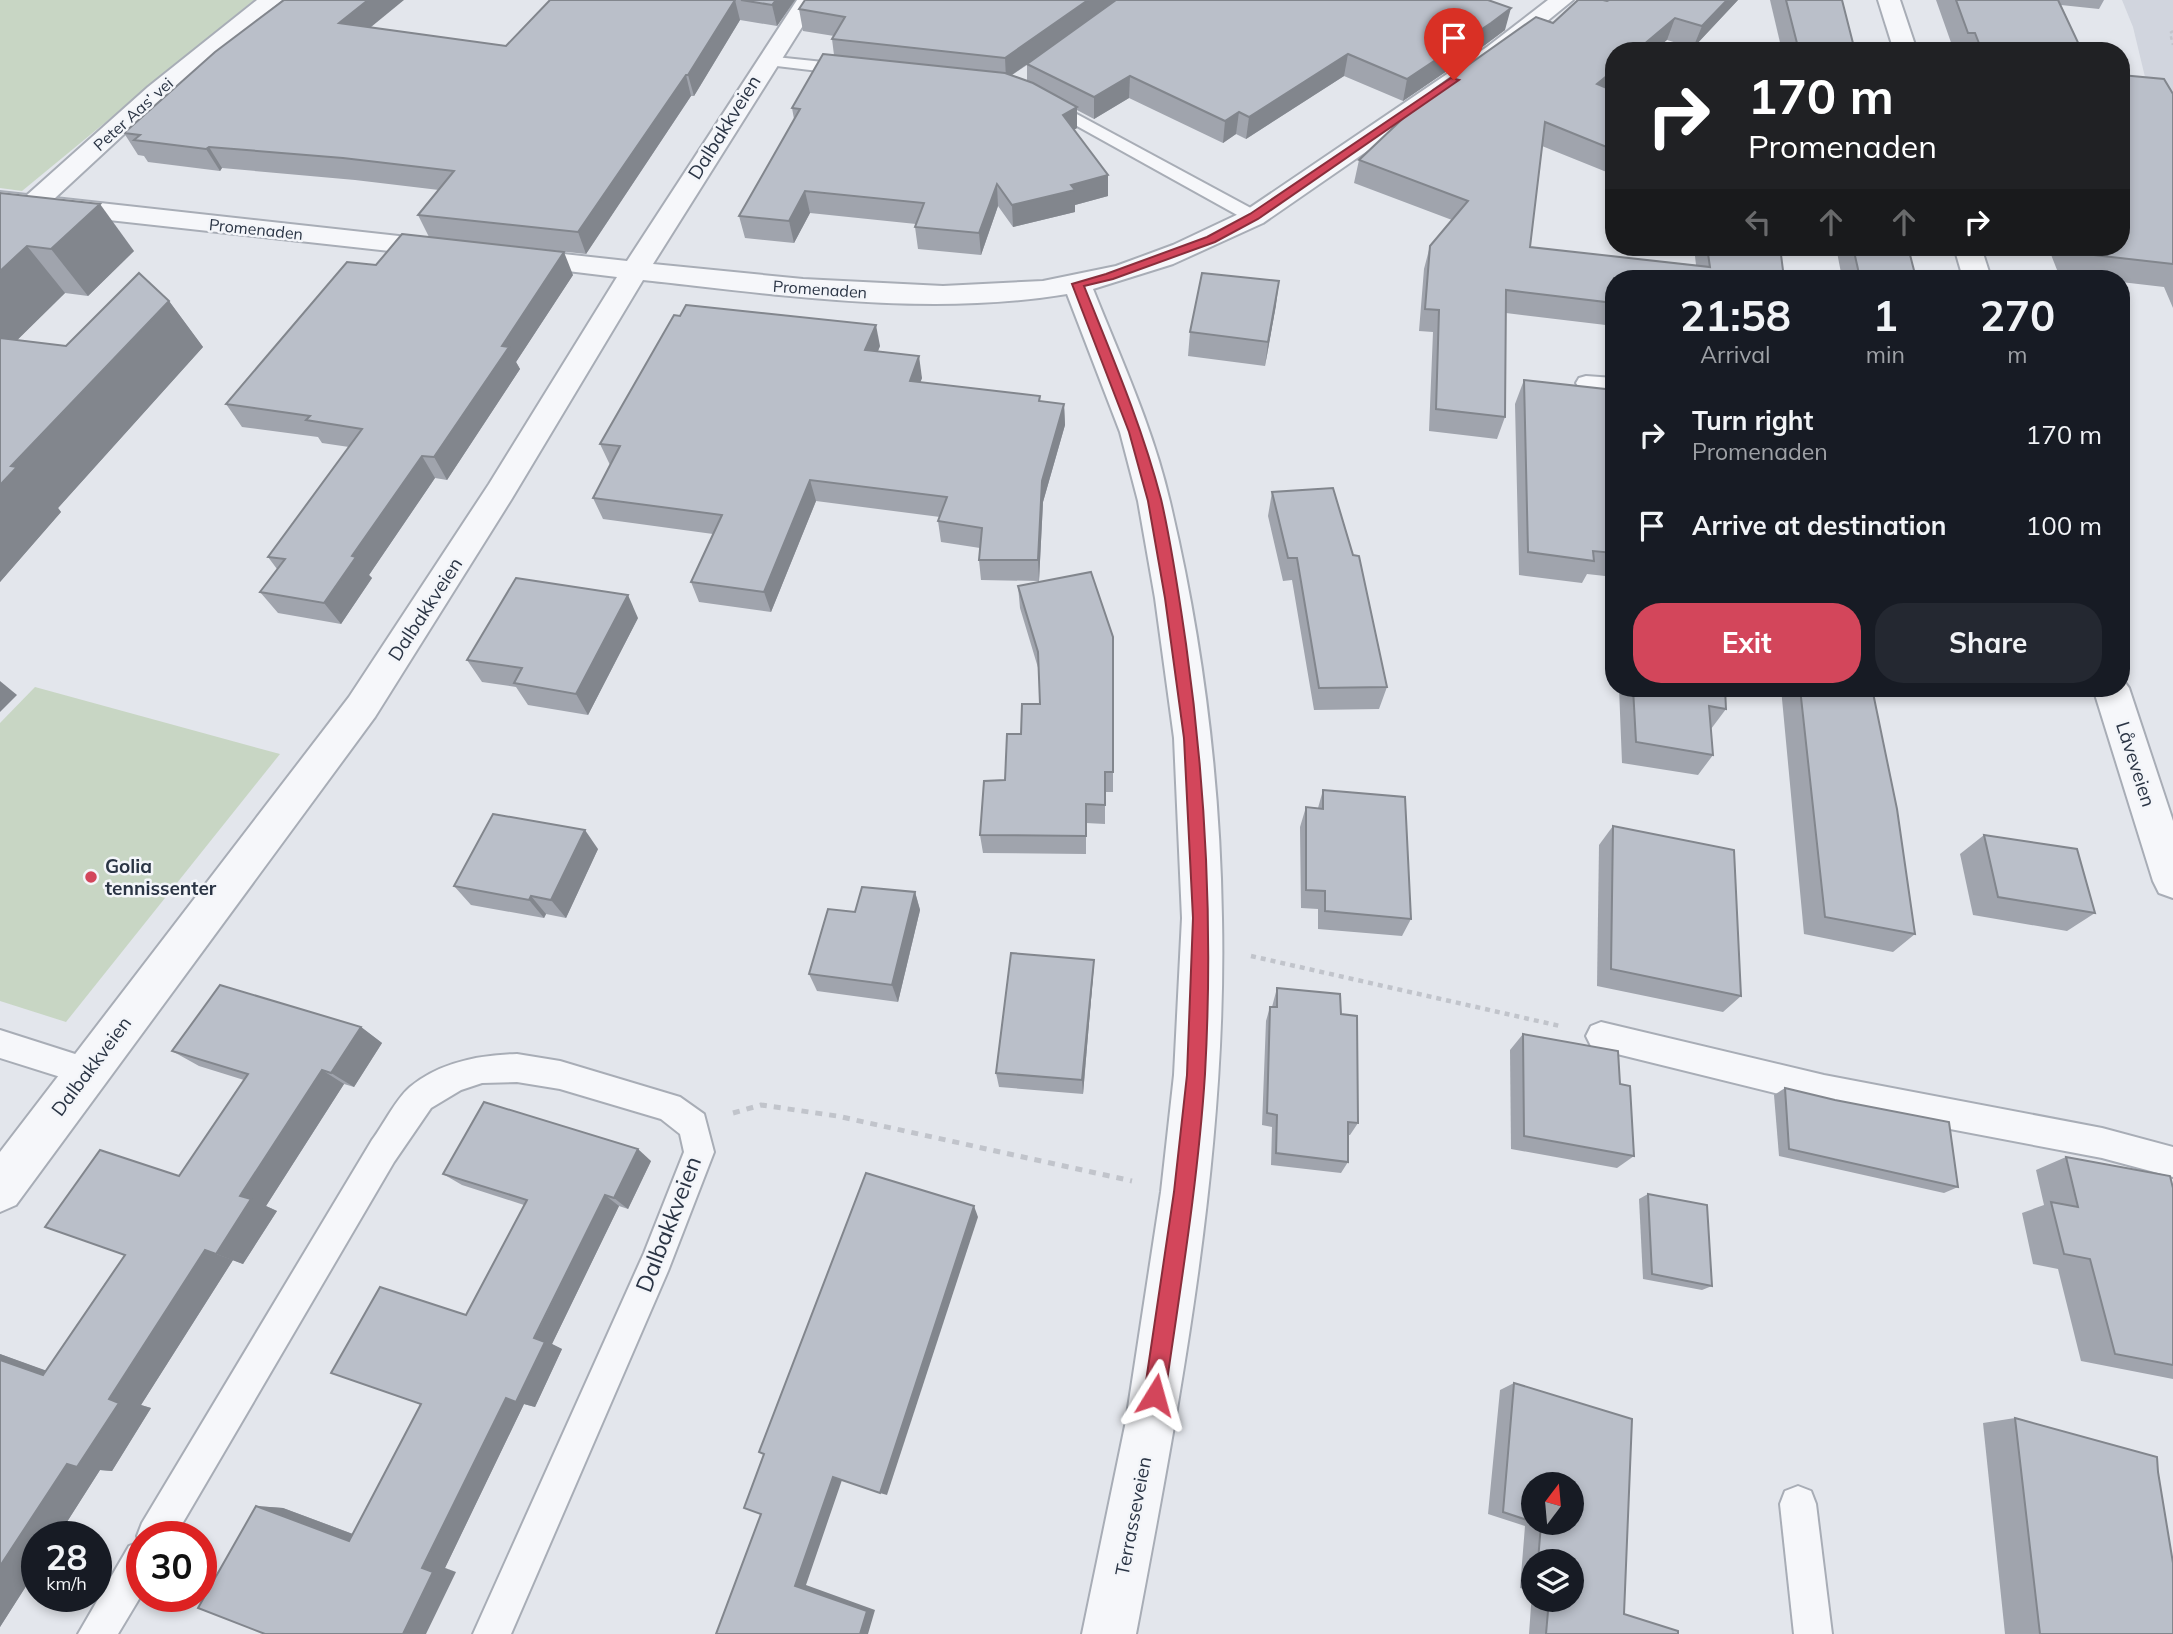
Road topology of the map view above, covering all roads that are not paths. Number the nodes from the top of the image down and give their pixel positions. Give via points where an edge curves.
1 (271, 0) edge
2 (808, 0) edge
3 (1562, 0) edge
4 (1889, 0) edge
5 (1903, 42) edge
6 (766, 61) junction
7 (875, 72) edge
8 (1031, 95) edge
9 (16, 208) edge
10 (1254, 217) junction
11 (470, 252) edge
12 (498, 255) edge
13 (635, 270) junction
14 (1077, 284) junction
15 (1587, 383) dead end
16 (1605, 384) edge
17 (2114, 697) edge
18 (2173, 881) edge
19 (1601, 1036) road end
20 (0, 1044) edge
21 (86, 1071) junction
22 (2173, 1162) edge
23 (0, 1189) edge
24 (1798, 1504) dead end
25 (164, 1521) edge
26 (126, 1586) edge
27 (97, 1634) edge
28 (492, 1634) edge
29 (1109, 1634) edge
30 (1813, 1634) edge

1 - 9 street, Peter Aas’ vei
2 - 6 street, Dalbakkveien
3 - 10 street, Promenaden via 1495,52
4 - 5 street
6 - 7 lane
6 - 13 street, Dalbakkveien
8 - 10 lane
9 - 11 street, Promenaden
10 - 14 street, Promenaden via 1211,239 1109,277
12 - 13 street, Promenaden
13 - 14 street, Promenaden via 876,293 941,295
13 - 21 street, Dalbakkveien via 362,707
14 - 29 street, Terrasseveien via 1135,432 1154,501 1192,738 1201,946 1196,1075 1184,1192 1151,1421
15 - 16 lane
17 - 18 street, Låveveien
19 - 22 lane via 1824,1090 2102,1143
20 - 21 lane
21 - 23 street, Dalbakkveien
24 - 30 lane
25 - 28 lane, Dalbakkveien via 383,1151 420,1098 482,1069 517,1068 559,1075 669,1107 693,1125 699,1152 657,1260
26 - 27 lane

